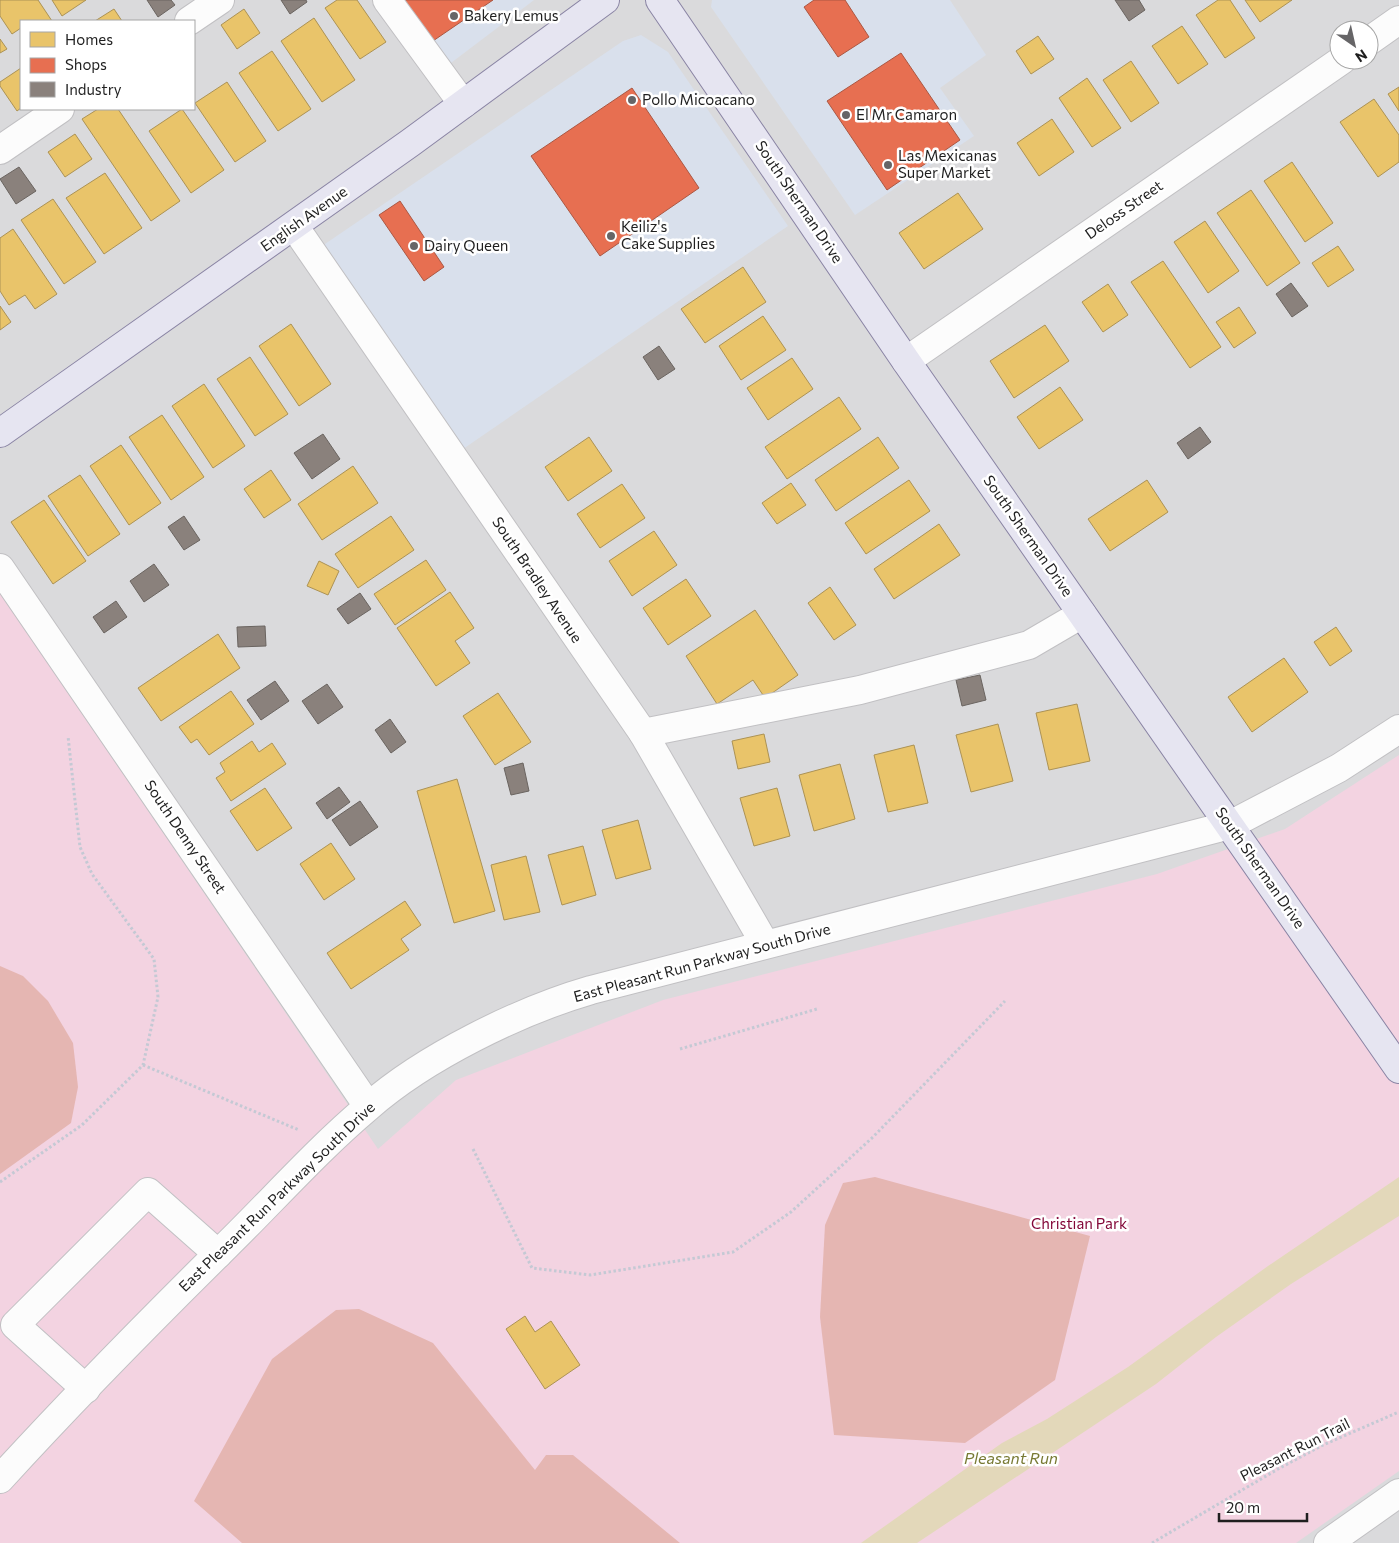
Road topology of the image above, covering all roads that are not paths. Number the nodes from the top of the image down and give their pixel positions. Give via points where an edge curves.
1 (220, 0) edge
2 (387, 0) edge
3 (605, 0) edge
4 (660, 0) edge
5 (190, 20) edge
6 (1399, 20) edge
7 (1379, 34) edge
8 (1329, 69) edge
9 (462, 104) junction
10 (59, 110) edge
11 (0, 150) edge
12 (294, 226) junction
13 (906, 361) junction
14 (0, 434) edge
15 (0, 568) edge
16 (1082, 614) junction
17 (1399, 728) edge
18 (643, 733) junction
19 (1230, 825) junction
20 (765, 944) junction
21 (1399, 1069) edge
22 (368, 1106) junction
23 (218, 1254) junction
24 (86, 1389) junction
25 (0, 1479) edge
26 (1399, 1493) edge
27 (1328, 1543) edge

1 - 5 street
2 - 9 street
3 - 9 main road, English Avenue
4 - 13 main road, South Sherman Drive
6 - 7 street
8 - 13 street, Deloss Street
9 - 12 main road, English Avenue
10 - 11 street
12 - 14 main road, English Avenue
12 - 18 street, South Bradley Avenue
13 - 16 main road, South Sherman Drive
15 - 22 street, South Denny Street
16 - 18 street via 1029,645 860,690
16 - 19 main road, South Sherman Drive
17 - 19 street, East Pleasant Run Parkway South Drive via 1339,768
18 - 20 street, South Bradley Avenue
19 - 20 street, East Pleasant Run Parkway South Drive
19 - 21 main road, South Sherman Drive
20 - 22 street, East Pleasant Run Parkway South Drive via 584,992 539,1009 477,1037 429,1064
22 - 23 street, East Pleasant Run Parkway South Drive
23 - 24 street, East Pleasant Run Parkway South Drive
23 - 24 street via 148,1192 15,1325
24 - 25 street, East Pleasant Run Parkway South Drive
26 - 27 street

